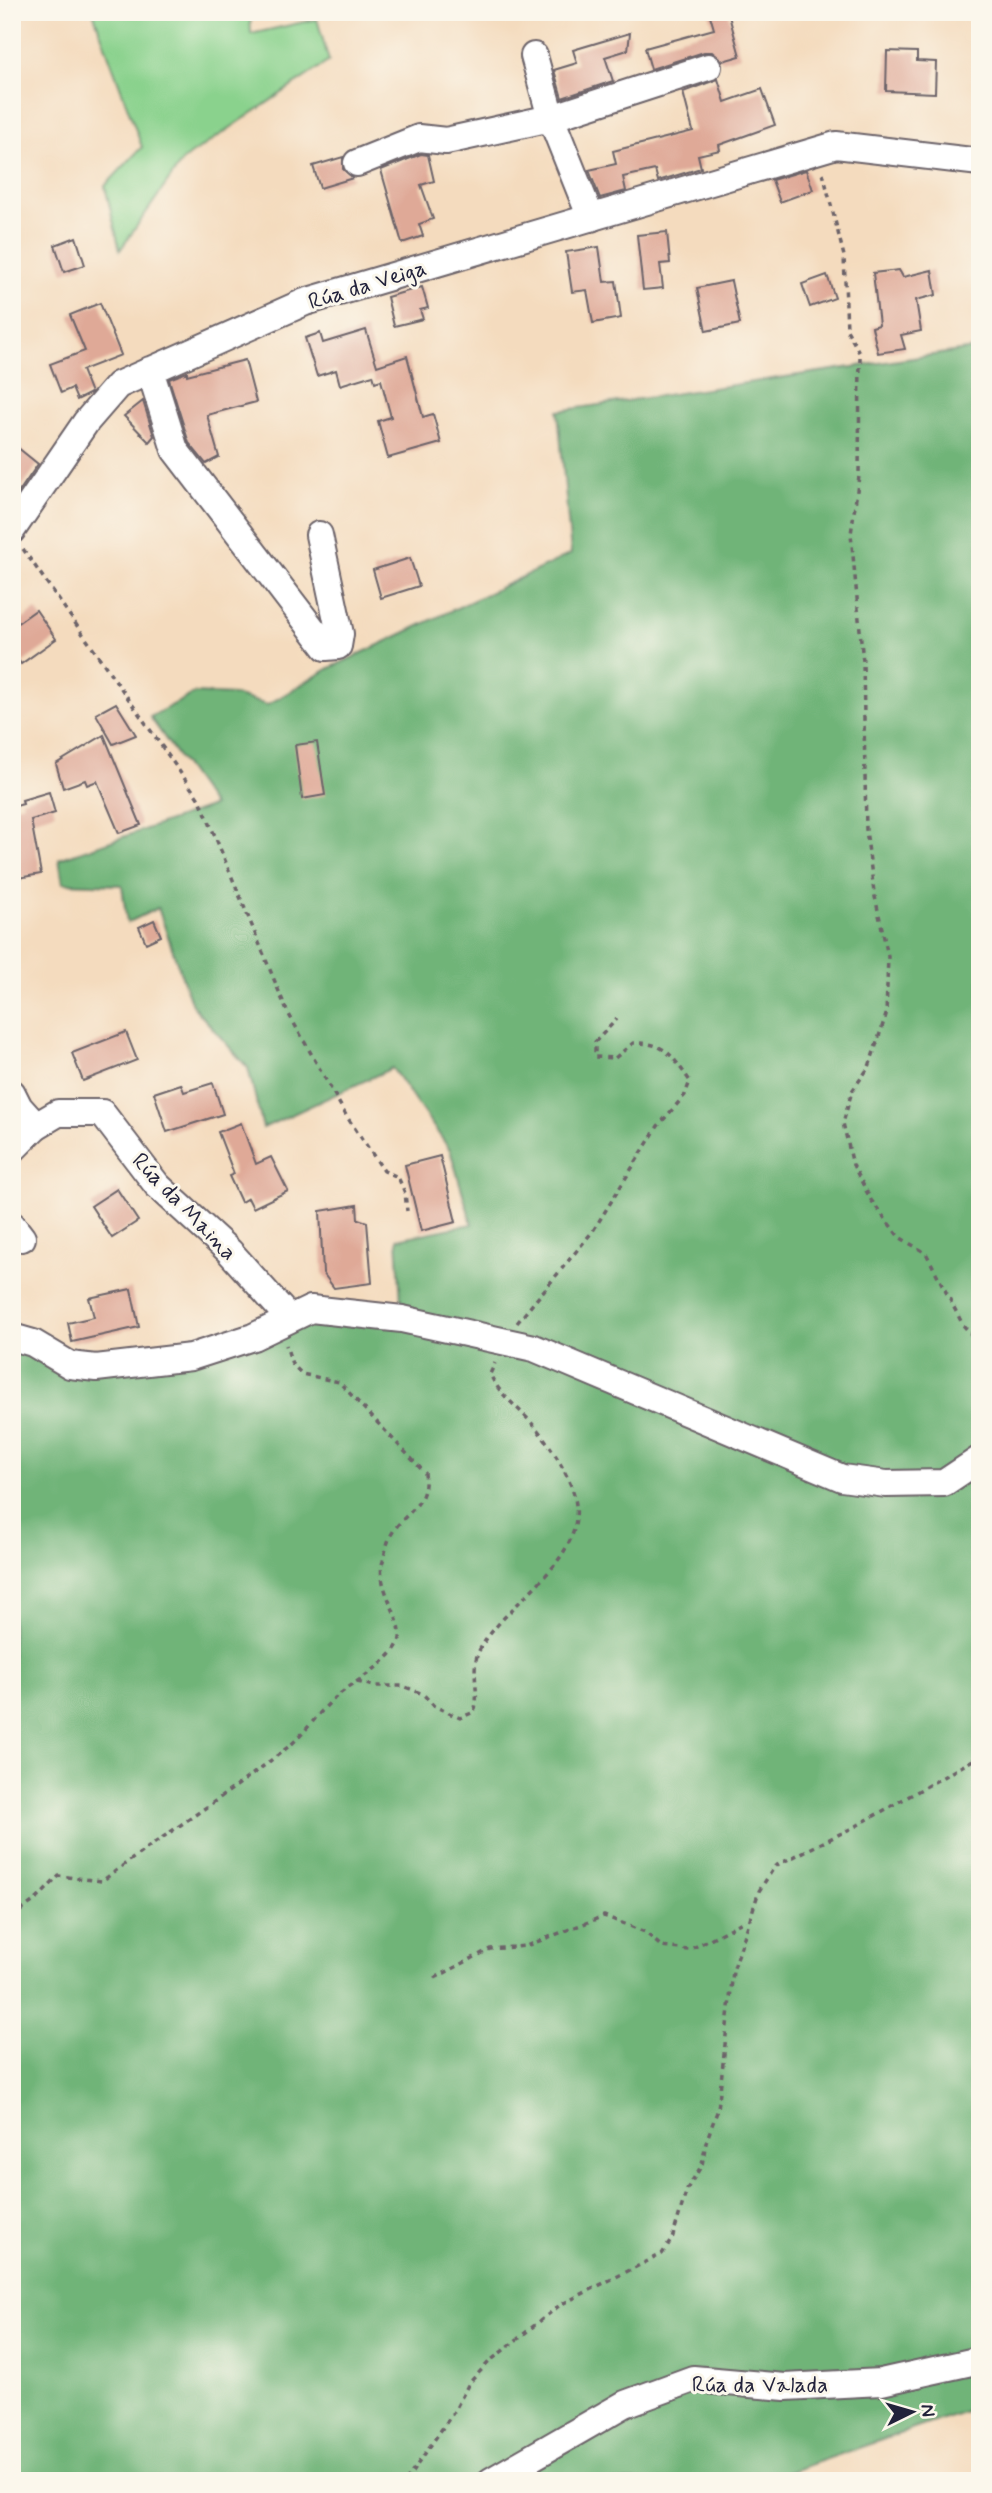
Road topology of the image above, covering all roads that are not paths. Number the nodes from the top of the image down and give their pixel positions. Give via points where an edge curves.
1 (534, 56) dead end
2 (708, 67) dead end
3 (551, 118) junction
4 (980, 162) edge
5 (357, 163) dead end
6 (591, 218) junction
7 (150, 370) junction
8 (318, 535) dead end
9 (16, 537) edge
10 (12, 1093) edge
11 (36, 1126) junction
12 (12, 1150) edge
13 (289, 1318) junction
14 (12, 1337) edge
15 (980, 1459) edge
16 (980, 2360) edge
17 (491, 2481) edge

1 - 3 street
2 - 3 street
3 - 5 street via 446,141 419,138
3 - 6 street
4 - 6 street, Rúa da Veiga via 835,145
6 - 7 street, Rúa da Veiga via 305,302
7 - 8 street via 175,450 326,647 338,646 341,634
7 - 9 street, Rúa da Veiga via 118,385 86,422
10 - 11 street
11 - 12 street, Rúa da Maina
11 - 13 street, Rúa da Maina via 58,1113 102,1112 158,1185 229,1251
13 - 14 street via 253,1337 191,1357 96,1368 70,1365 33,1343
13 - 15 street via 311,1309 340,1310 534,1348 842,1478 886,1485 944,1483
16 - 17 street, Rúa da Valada via 881,2382 786,2387 693,2379 625,2404

